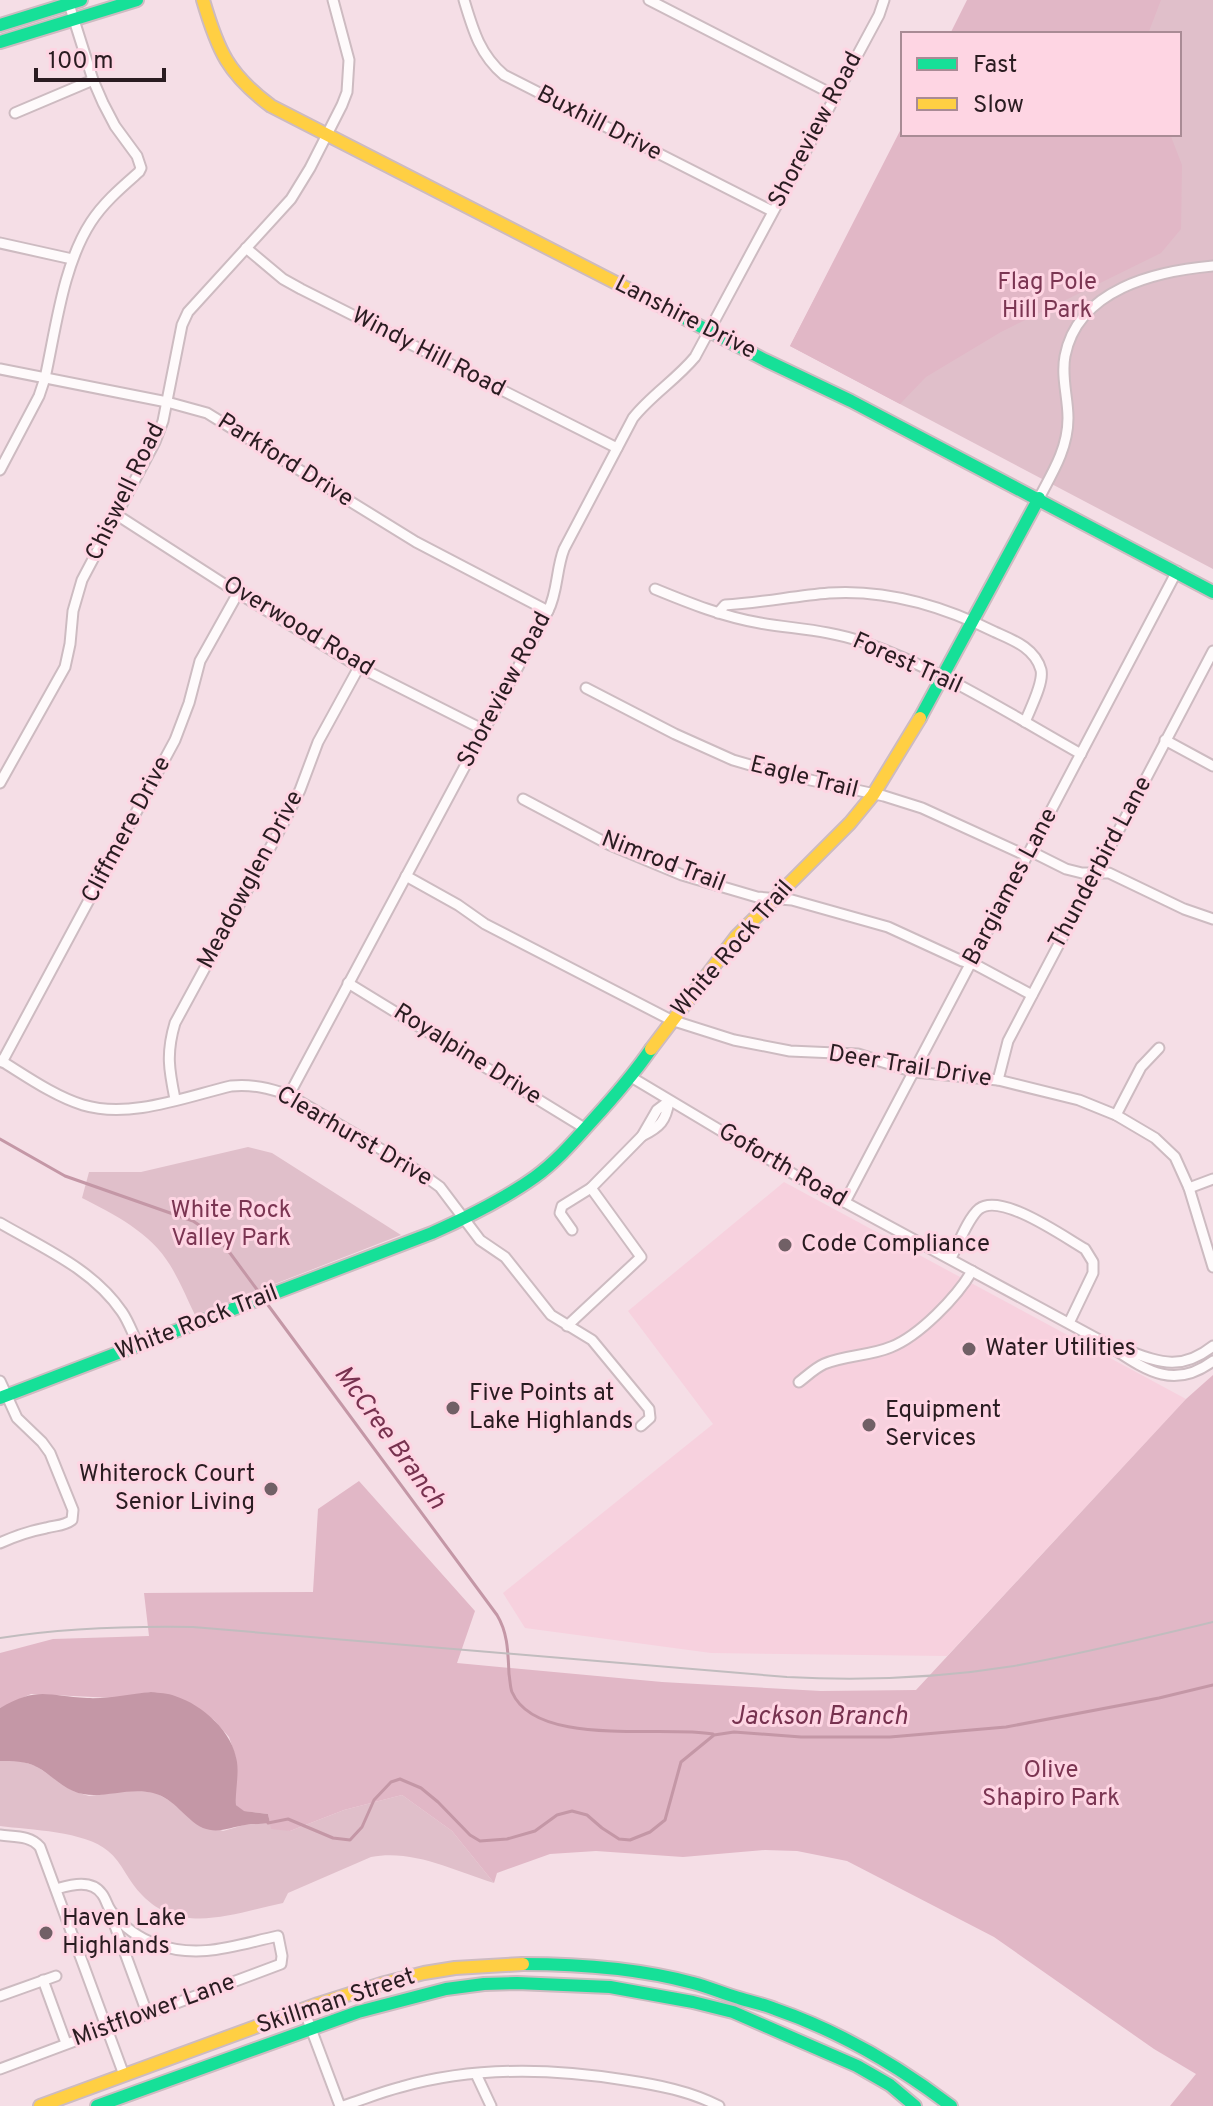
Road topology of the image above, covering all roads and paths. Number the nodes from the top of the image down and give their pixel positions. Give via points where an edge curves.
1 (137, 0) edge
2 (203, 0) edge
3 (333, 0) edge
4 (464, 0) edge
5 (649, 0) edge
6 (884, 0) edge
7 (72, 1) edge
8 (75, 20) junction
9 (0, 25) edge
10 (0, 42) edge
11 (93, 80) junction
12 (834, 95) junction
13 (15, 113) dead end
14 (328, 135) junction
15 (772, 211) junction
16 (0, 243) edge
17 (246, 248) junction
18 (72, 259) junction
19 (1213, 266) edge
20 (709, 330) junction
21 (0, 369) edge
22 (45, 378) junction
23 (167, 402) junction
24 (617, 448) junction
25 (0, 470) edge
26 (1039, 498) junction
27 (117, 515) junction
28 (1177, 571) junction
29 (655, 589) dead end
30 (1213, 592) edge
31 (238, 593) junction
32 (548, 611) junction
33 (718, 613) junction
34 (975, 621) junction
35 (1213, 651) edge
36 (359, 667) junction
37 (944, 677) junction
38 (586, 688) dead end
39 (1025, 722) junction
40 (484, 730) junction
41 (1165, 740) junction
42 (1081, 754) junction
43 (1213, 766) edge
44 (0, 783) edge
45 (873, 795) junction
46 (523, 799) dead end
47 (1029, 853) junction
48 (1096, 872) junction
49 (406, 876) junction
50 (774, 898) junction
51 (1213, 919) edge
52 (970, 963) junction
53 (348, 983) junction
54 (1032, 995) junction
55 (671, 1020) junction
56 (1159, 1048) dead end
57 (1, 1061) edge
58 (914, 1072) junction
59 (631, 1077) junction
60 (998, 1080) junction
61 (289, 1095) junction
62 (175, 1099) junction
63 (669, 1101) junction
64 (1116, 1115) junction
65 (586, 1129) junction
66 (1213, 1179) edge
67 (591, 1188) junction
68 (1189, 1188) junction
69 (845, 1202) junction
70 (464, 1219) junction
71 (0, 1223) edge
72 (572, 1230) dead end
73 (951, 1258) junction
74 (1213, 1267) edge
75 (972, 1271) junction
76 (1069, 1323) junction
77 (567, 1326) junction
78 (1103, 1342) junction
79 (139, 1346) junction
80 (1213, 1346) edge
81 (1213, 1361) edge
82 (0, 1381) edge
83 (799, 1382) dead end
84 (3, 1397) edge
85 (641, 1426) dead end
86 (0, 1543) edge
87 (0, 1835) edge
88 (56, 1889) junction
89 (109, 1908) junction
90 (533, 1965) junction
91 (56, 1976) dead end
92 (43, 1980) junction
93 (532, 1984) junction
94 (0, 1996) edge
95 (736, 1997) junction
96 (304, 2010) junction
97 (733, 2012) junction
98 (147, 2013) junction
99 (107, 2028) junction
100 (311, 2028) junction
101 (66, 2043) junction
102 (0, 2069) edge
103 (476, 2074) junction
104 (124, 2075) junction
105 (131, 2093) junction
106 (40, 2106) edge
107 (97, 2106) edge
108 (341, 2106) edge
109 (491, 2106) edge
110 (719, 2106) edge
111 (915, 2106) edge
112 (951, 2106) edge

1 - 8 street
2 - 14 street, Lanshire Drive via 216,44 234,75 271,106
3 - 14 street, Chiswell Road via 350,75
4 - 15 street, Buxhill Drive via 478,43 504,75
5 - 12 street
6 - 12 street, Shoreview Road
7 - 8 street
7 - 9 street
8 - 10 street
8 - 11 street
11 - 13 street
11 - 18 street via 141,168 106,202
12 - 15 street, Shoreview Road
14 - 17 street, Chiswell Road via 291,199
14 - 20 street, Lanshire Drive
15 - 20 street, Shoreview Road
16 - 18 street
17 - 23 street, Chiswell Road via 188,312
17 - 24 street, Windy Hill Road via 301,289
18 - 22 street
19 - 26 street, White Rock Trail via 1130,284 1080,322 1065,357 1064,444
20 - 24 street, Shoreview Road via 686,368 643,405
20 - 26 street, Lanshire Drive
21 - 22 street, Parkford Drive
22 - 23 street, Parkford Drive
22 - 25 street
23 - 27 street, Chiswell Road via 155,442
23 - 32 street, Parkford Drive via 222,421 416,542
24 - 32 street, Shoreview Road via 558,563
26 - 28 street, Lanshire Drive
26 - 34 street, White Rock Trail
27 - 31 street, Overwood Road
27 - 44 street, Chiswell Road via 76,596 65,667
28 - 30 street, Lanshire Drive
28 - 42 street, Bargiames Lane
29 - 33 street, Forest Trail
31 - 36 street, Overwood Road
31 - 57 street, Cliffmere Drive via 200,661 175,740
32 - 40 street, Shoreview Road
33 - 34 street, Forest Trail via 725,605 852,593 907,598
33 - 37 street, Forest Trail via 837,634
34 - 37 street, White Rock Trail
34 - 39 street, Forest Trail via 1025,646 1036,659 1042,673
35 - 41 street, Thunderbird Lane
36 - 40 street, Overwood Road
36 - 62 street, Meadowglen Drive via 318,742 283,824 175,1023 168,1050
37 - 39 street, Forest Trail
37 - 45 street, White Rock Trail
38 - 45 street, Eagle Trail via 733,760
39 - 42 street, Forest Trail
40 - 49 street, Shoreview Road
41 - 43 street
41 - 48 street, Thunderbird Lane
42 - 47 street, Bargiames Lane
45 - 47 street, Eagle Trail via 922,808
45 - 50 street, White Rock Trail
46 - 50 street, Nimrod Trail via 641,859
47 - 48 street, Eagle Trail via 1066,869
47 - 52 street, Bargiames Lane
48 - 51 street, Eagle Trail
48 - 54 street, Thunderbird Lane
49 - 53 street, Shoreview Road
49 - 55 street, Deer Trail Drive via 485,924
50 - 52 street, Nimrod Trail via 888,927
50 - 55 street, White Rock Trail
52 - 54 street, Nimrod Trail
52 - 58 street, Bargiames Lane
53 - 61 street, Shoreview Road
53 - 65 street, Royalpine Drive
54 - 60 street, Thunderbird Lane via 1008,1041
55 - 58 street, Deer Trail Drive via 760,1046 858,1054
55 - 59 street, White Rock Trail
56 - 64 street via 1141,1067
57 - 62 street, Clearhurst Drive via 61,1096 90,1106 132,1109
58 - 60 street, Deer Trail Drive
58 - 69 street, Bargiames Lane
59 - 63 street, Goforth Road
59 - 65 street, White Rock Trail
60 - 64 street, Deer Trail Drive
61 - 62 street, Clearhurst Drive via 245,1084
61 - 70 street, Clearhurst Drive via 430,1179
63 - 67 street via 657,1128 642,1136
63 - 69 street, Goforth Road
64 - 68 street, Deer Trail Drive via 1167,1147
65 - 70 street, White Rock Trail via 527,1183
66 - 68 street
67 - 72 street via 562,1206 560,1213
67 - 77 street via 641,1257
68 - 74 street, Deer Trail Drive
69 - 73 street, Goforth Road
70 - 77 street, Clearhurst Drive via 480,1240 505,1257 544,1308
70 - 79 street, White Rock Trail
71 - 79 street via 83,1271 124,1314
73 - 75 street, Goforth Road
73 - 76 street via 981,1207 997,1204 1016,1210 1090,1255 1093,1273
75 - 76 street, Goforth Road
75 - 83 street via 952,1299 902,1342 825,1363
76 - 78 street, Goforth Road
77 - 85 street, Clearhurst Drive via 592,1340 649,1409 650,1418
78 - 80 street, Goforth Road via 1174,1364
78 - 81 street, Goforth Road via 1148,1370 1173,1377
79 - 84 street, White Rock Trail
82 - 84 street
84 - 86 street via 50,1453 73,1510 65,1525
87 - 88 street via 37,1843
88 - 89 street via 77,1883 90,1886 101,1892
88 - 99 street
89 - 98 street
89 - 98 street, Mistflower Lane via 136,1935 188,1952 211,1952 278,1936 281,1964
90 - 93 street
90 - 95 street, Skillman Street via 656,1975
90 - 96 street, Skillman Street via 427,1973
91 - 92 street
92 - 94 street
92 - 101 street
93 - 97 street, Skillman Street via 610,1987
93 - 100 street, Skillman Street via 446,1989
95 - 97 street
95 - 112 street, Skillman Street via 837,2035
96 - 100 street
96 - 104 street, Skillman Street
97 - 111 street, Skillman Street via 832,2053 890,2085
98 - 99 street, Mistflower Lane
99 - 101 street, Mistflower Lane
99 - 104 street
100 - 105 street, Skillman Street
100 - 108 street
101 - 102 street, Mistflower Lane
103 - 108 street via 401,2087
103 - 109 street
103 - 110 street via 576,2072 652,2084
104 - 105 street
104 - 106 street, Skillman Street
105 - 107 street, Skillman Street

